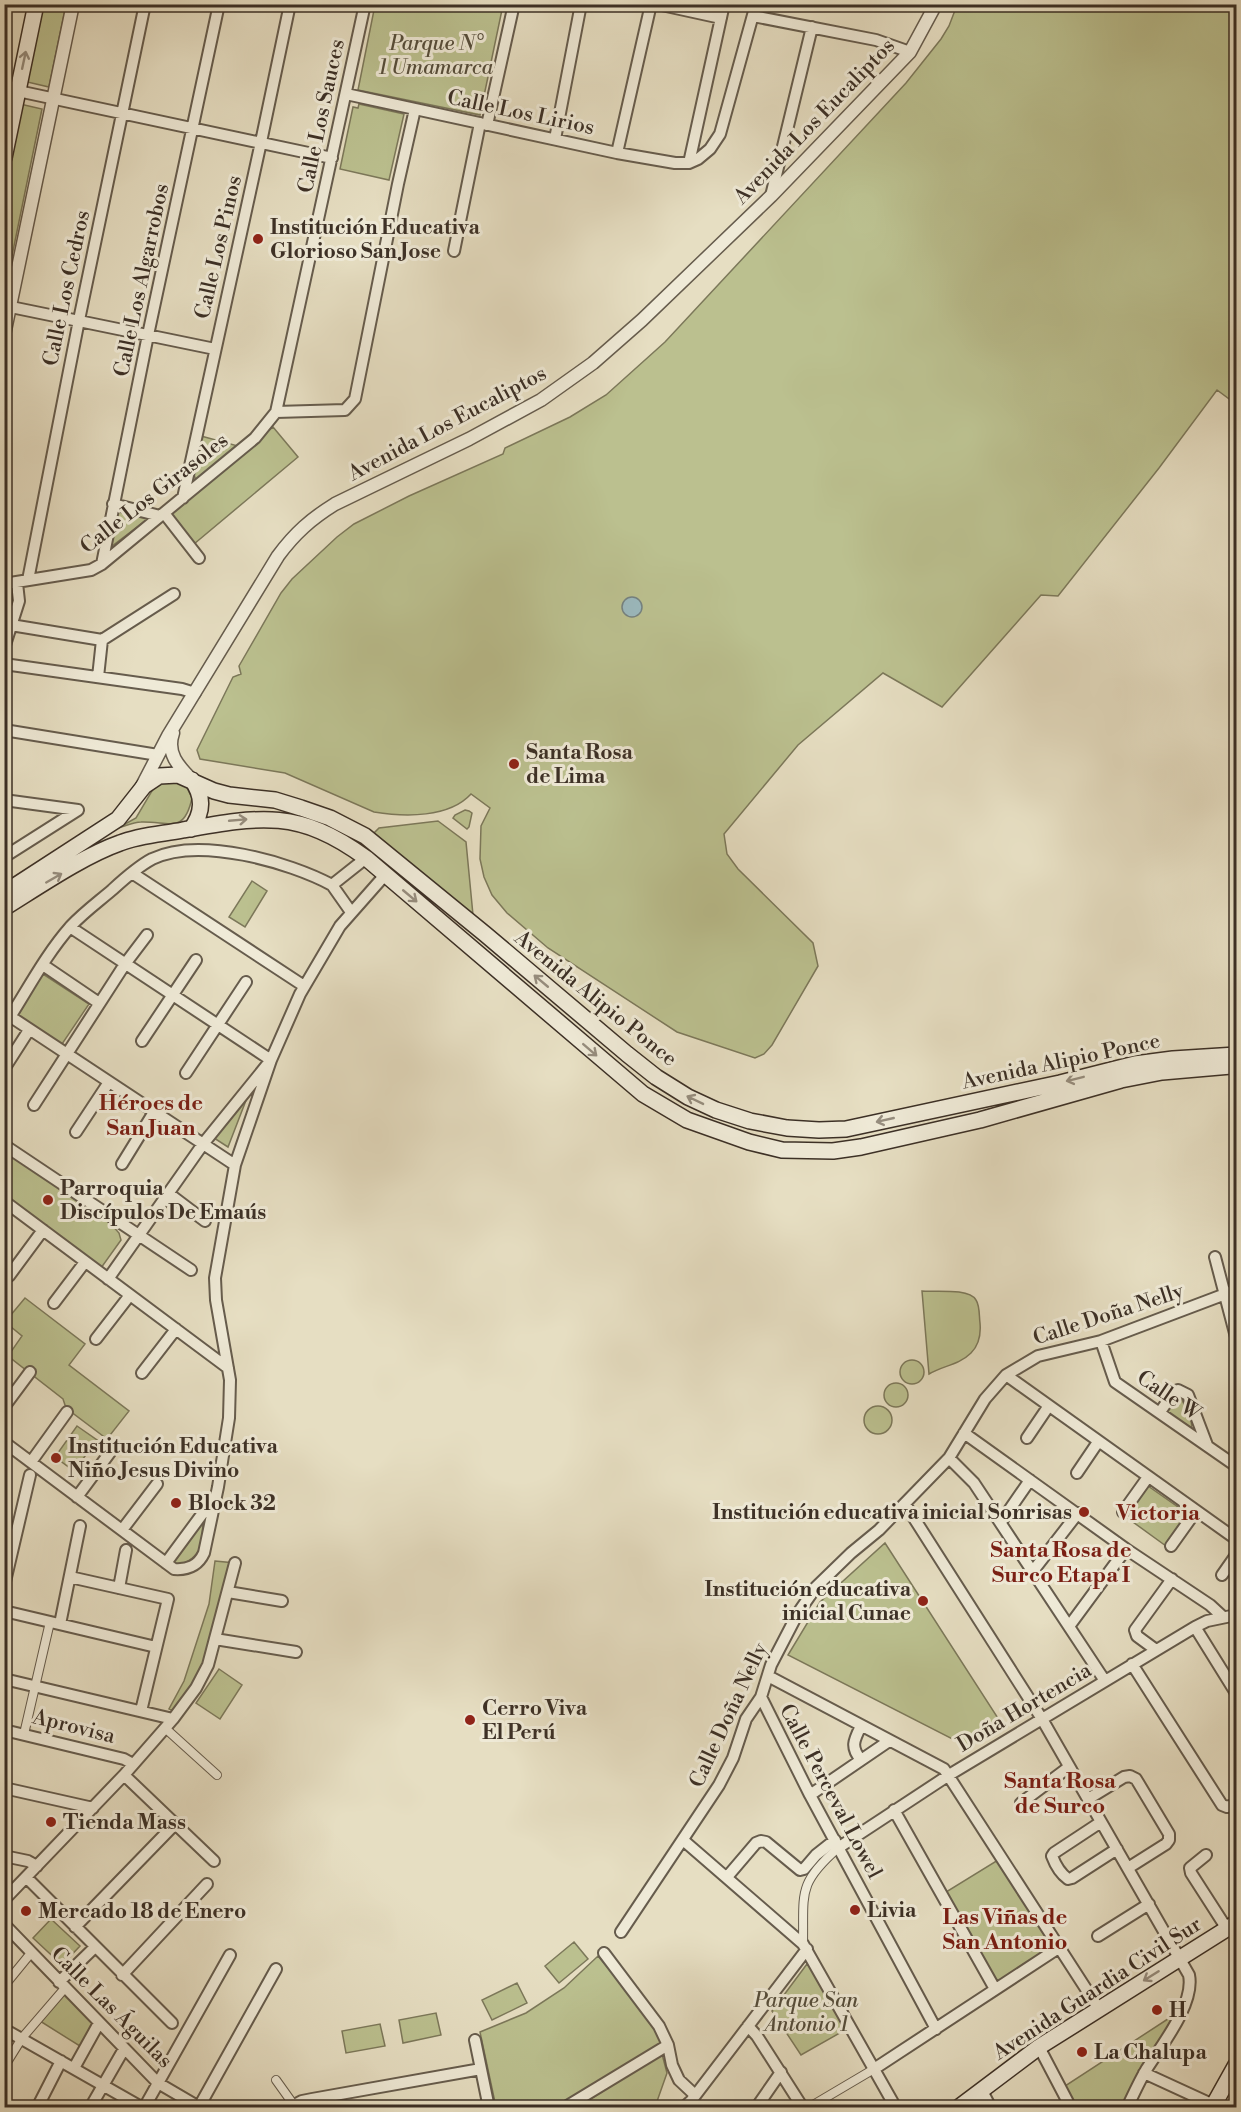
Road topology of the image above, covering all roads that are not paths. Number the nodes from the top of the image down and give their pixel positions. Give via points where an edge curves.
1 (36, 4) edge
2 (73, 4) edge
3 (146, 4) edge
4 (219, 4) edge
5 (290, 4) edge
6 (365, 4) edge
7 (514, 4) edge
8 (581, 4) edge
9 (651, 4) edge
10 (657, 4) edge
11 (724, 4) edge
12 (936, 4) edge
13 (755, 10) edge
14 (721, 18) junction
15 (812, 27) junction
16 (910, 52) junction
17 (18, 91) junction
18 (346, 94) junction
19 (53, 98) junction
20 (415, 109) junction
21 (123, 113) junction
22 (483, 124) junction
23 (194, 127) junction
24 (555, 139) junction
25 (261, 142) junction
26 (617, 153) junction
27 (4, 158) edge
28 (332, 158) junction
29 (689, 163) junction
30 (771, 196) junction
31 (454, 251) dead end
32 (10, 307) junction
33 (79, 320) junction
34 (4, 335) edge
35 (148, 335) junction
36 (215, 349) junction
37 (276, 411) junction
38 (183, 498) junction
39 (113, 504) junction
40 (162, 514) junction
41 (199, 558) dead end
42 (102, 564) junction
43 (23, 582) junction
44 (4, 584) edge
45 (174, 594) dead end
46 (11, 625) junction
47 (102, 640) junction
48 (4, 648) edge
49 (4, 664) edge
50 (98, 677) junction
51 (195, 693) junction
52 (180, 718) junction
53 (4, 730) edge
54 (158, 755) junction
55 (192, 780) junction
56 (138, 795) junction
57 (4, 800) edge
58 (191, 829) junction
59 (4, 857) edge
60 (366, 858) junction
61 (132, 873) junction
62 (385, 875) junction
63 (332, 885) junction
64 (4, 893) edge
65 (4, 909) edge
66 (351, 912) junction
67 (70, 927) junction
68 (147, 935) dead end
69 (196, 960) dead end
70 (125, 964) junction
71 (43, 965) junction
72 (246, 982) dead end
73 (304, 986) junction
74 (172, 995) junction
75 (99, 1003) junction
76 (7, 1015) edge
77 (217, 1026) junction
78 (29, 1030) junction
79 (142, 1041) dead end
80 (66, 1054) junction
81 (1236, 1055) edge
82 (271, 1060) junction
83 (1236, 1066) edge
84 (4, 1069) edge
85 (186, 1073) dead end
86 (656, 1077) junction
87 (109, 1082) junction
88 (643, 1094) junction
89 (34, 1105) dead end
90 (154, 1112) junction
91 (76, 1132) dead end
92 (203, 1144) junction
93 (4, 1145) edge
94 (123, 1164) dead end
95 (235, 1165) junction
96 (168, 1193) junction
97 (4, 1201) edge
98 (206, 1221) dead end
99 (44, 1230) junction
100 (138, 1234) junction
101 (1215, 1257) dead end
102 (85, 1262) junction
103 (191, 1270) dead end
104 (9, 1276) dead end
105 (108, 1279) junction
106 (1231, 1292) edge
107 (130, 1295) junction
108 (54, 1303) dead end
109 (176, 1329) junction
110 (1236, 1337) edge
111 (96, 1339) dead end
112 (1101, 1341) junction
113 (228, 1368) junction
114 (30, 1372) dead end
115 (142, 1373) dead end
116 (1006, 1375) junction
117 (4, 1407) edge
118 (1048, 1407) junction
119 (68, 1412) dead end
120 (1160, 1412) junction
121 (964, 1433) junction
122 (1027, 1438) dead end
123 (4, 1442) edge
124 (1098, 1442) junction
125 (1207, 1445) junction
126 (114, 1448) dead end
127 (949, 1458) junction
128 (31, 1462) junction
129 (1236, 1467) edge
130 (1077, 1473) dead end
131 (30, 1475) dead end
132 (1148, 1477) junction
133 (1030, 1480) junction
134 (157, 1484) dead end
135 (216, 1494) junction
136 (77, 1497) junction
137 (905, 1504) junction
138 (1196, 1510) junction
139 (1123, 1512) dead end
140 (1078, 1513) junction
141 (1001, 1522) junction
142 (80, 1526) dead end
143 (122, 1530) junction
144 (1236, 1539) edge
145 (1171, 1546) dead end
146 (1126, 1549) junction
147 (126, 1550) dead end
148 (1236, 1555) edge
149 (166, 1563) junction
150 (235, 1563) dead end
151 (1033, 1571) junction
152 (1222, 1575) dead end
153 (70, 1577) junction
154 (1172, 1579) junction
155 (4, 1586) edge
156 (119, 1588) junction
157 (228, 1592) junction
158 (282, 1601) dead end
159 (4, 1611) edge
160 (1236, 1615) edge
161 (1223, 1617) junction
162 (55, 1623) junction
163 (1070, 1625) junction
164 (1195, 1627) junction
165 (215, 1639) junction
166 (156, 1647) junction
167 (1156, 1650) junction
168 (296, 1652) dead end
169 (1132, 1664) junction
170 (768, 1676) junction
171 (4, 1678) edge
172 (1105, 1681) junction
173 (35, 1686) junction
174 (1236, 1693) edge
175 (760, 1697) junction
176 (141, 1711) junction
177 (1042, 1719) junction
178 (169, 1724) junction
179 (861, 1726) junction
180 (4, 1730) edge
181 (24, 1734) junction
182 (889, 1741) junction
183 (861, 1760) junction
184 (133, 1764) junction
185 (1069, 1767) junction
186 (124, 1775) junction
187 (217, 1775) dead end
188 (949, 1775) junction
189 (4, 1788) edge
190 (810, 1795) junction
191 (1088, 1799) junction
192 (1021, 1803) dead end
193 (1232, 1806) edge
194 (93, 1808) junction
195 (894, 1810) junction
196 (1101, 1822) junction
197 (175, 1824) junction
198 (683, 1840) junction
199 (836, 1844) junction
200 (1117, 1849) junction
201 (1206, 1855) dead end
202 (4, 1856) edge
203 (214, 1861) dead end
204 (37, 1866) junction
205 (1128, 1868) junction
206 (26, 1877) junction
207 (727, 1877) junction
208 (207, 1884) dead end
209 (4, 1900) edge
210 (1149, 1904) junction
211 (4, 1924) edge
212 (1232, 1926) edge
213 (75, 1927) junction
214 (621, 1932) dead end
215 (1098, 1936) dead end
216 (805, 1946) junction
217 (95, 1947) junction
218 (1060, 1947) junction
219 (31, 1953) junction
220 (604, 1953) dead end
221 (230, 1955) dead end
222 (1180, 1957) junction
223 (276, 1969) dead end
224 (122, 1975) junction
225 (62, 1985) junction
226 (4, 1986) edge
227 (995, 1989) junction
228 (1099, 2009) junction
229 (172, 2023) dead end
230 (99, 2024) junction
231 (748, 2026) junction
232 (4, 2029) edge
233 (936, 2029) junction
234 (22, 2038) junction
235 (475, 2040) dead end
236 (668, 2045) junction
237 (1039, 2047) junction
238 (124, 2049) junction
239 (61, 2061) junction
240 (1236, 2065) edge
241 (4, 2067) edge
242 (74, 2068) junction
243 (481, 2069) junction
244 (874, 2069) junction
245 (781, 2072) junction
246 (1144, 2073) junction
247 (276, 2080) dead end
248 (158, 2083) junction
249 (103, 2084) junction
250 (981, 2089) junction
251 (695, 2095) junction
252 (293, 2106) edge
253 (199, 2107) edge
254 (1214, 2107) edge
255 (36, 2108) edge
256 (90, 2108) edge
257 (143, 2108) edge
258 (489, 2108) edge
259 (564, 2108) edge
260 (683, 2108) edge
261 (756, 2108) edge
262 (803, 2108) edge
263 (808, 2108) edge
264 (896, 2108) edge
265 (950, 2108) edge
266 (958, 2108) edge
267 (991, 2108) edge
268 (1071, 2108) edge
269 (1127, 2108) edge

17 -> 1 main road
2 - 19 street
3 - 21 street, Calle Los Cedros
4 - 23 street, Calle Los Algarrobos
5 - 25 street, Calle Los Pinos
6 - 18 street, Calle Los Sauces
7 - 22 street
8 - 24 street
9 - 26 street
10 - 14 street
11 - 14 street
12 - 16 street, Avenida Los Eucaliptos
13 - 15 street
13 - 29 street via 720,134 710,149
14 - 29 street
15 - 16 street via 876,40
15 - 30 street
16 - 30 street, Avenida Los Eucaliptos
17 - 19 street
17 - 27 main road
18 - 20 street, Calle Los Lirios
18 - 28 street, Calle Los Sauces
19 - 21 street
19 - 32 street
20 - 22 street, Calle Los Lirios
20 - 37 street via 355,399 345,410
21 - 23 street
21 - 33 street, Calle Los Cedros
22 - 24 street, Calle Los Lirios
22 - 31 street
23 - 25 street
23 - 35 street, Calle Los Algarrobos
24 - 26 street, Calle Los Lirios
25 - 28 street
25 - 36 street, Calle Los Pinos
26 - 29 street, Calle Los Lirios
28 - 37 street, Calle Los Sauces
30 - 51 street, Avenida Los Eucaliptos via 642,320 593,363 541,400 316,516 278,556
32 - 33 street
32 - 34 street
33 - 35 street
33 - 43 street, Calle Los Cedros
35 - 36 street
35 - 39 street, Calle Los Algarrobos
36 - 38 street, Calle Los Pinos
37 - 38 street, Calle Los Girasoles via 255,438
38 - 40 street, Calle Los Girasoles
39 - 40 street
39 - 42 street, Calle Los Algarrobos
40 - 41 street
40 - 42 street, Calle Los Girasoles
42 - 43 street, Calle Los Girasoles via 91,570
43 - 44 street, Calle Los Girasoles
43 - 46 street, Calle Los Cedros
45 - 47 street
46 - 47 street
46 - 48 street, Calle Los Cedros
47 - 50 street
49 - 50 street
50 - 51 street
51 - 52 street, Avenida Los Eucaliptos
52 - 54 street, Avenida Los Eucaliptos
52 - 55 street, Avenida Los Eucaliptos via 171,747 178,765
53 - 54 street
54 - 56 street, Avenida Los Eucaliptos
55 - 56 main road, Avenida Alipio Ponce via 178,775 159,776
55 - 58 main road via 201,805
86 -> 55 main road, Avenida Alipio Ponce via 365,836 301,808 275,800 229,795
56 - 64 main road, Avenida Alipio Ponce via 118,819
57 - 59 street via 78,810
58 -> 60 main road, Avenida Alipio Ponce via 228,821 286,820 310,826
65 -> 58 main road, Avenida Alipio Ponce via 120,843
60 - 62 main road, Avenida Alipio Ponce
60 - 63 street
61 - 63 street via 161,856 231,852 312,875
61 - 67 street
61 - 73 street
62 - 66 street
62 -> 88 main road, Avenida Alipio Ponce
63 - 66 street
66 - 73 street
67 - 70 street
67 - 71 street
68 - 70 street
69 - 74 street
70 - 74 street
70 - 75 street
71 - 75 street
71 - 76 street
72 - 77 street
73 - 82 street
74 - 77 street
74 - 79 street
75 - 80 street
76 - 78 street
77 - 82 street
77 - 85 street
78 - 80 street
78 - 84 street
80 - 87 street
80 - 89 street
81 -> 86 main road, Avenida Alipio Ponce via 1135,1064 846,1129 787,1128 750,1121 688,1097
82 - 92 street
82 - 95 street
83 - 88 main road, Avenida Alipio Ponce via 1121,1080 958,1125 833,1151 782,1150 749,1142 687,1120
86 - 88 main road
87 - 90 street
87 - 91 street
90 - 92 street
90 - 94 street
92 - 95 street
92 - 96 street
93 - 100 street
95 - 113 street via 215,1278
96 - 98 street
96 - 100 street
97 - 99 street
99 - 102 street
99 - 104 street
100 - 103 street
100 - 105 street
101 - 106 street
102 - 105 street
102 - 108 street
105 - 107 street
106 - 110 street
106 - 112 street, Calle Doña Nelly
107 - 109 street
107 - 111 street
109 - 113 street
109 - 115 street
112 - 116 street, Calle Doña Nelly via 1038,1356
112 - 120 street, Calle W via 1115,1382
113 - 135 street via 229,1418
114 - 117 street
116 - 118 street
116 - 121 street, Calle Doña Nelly
118 - 122 street
118 - 124 street
119 - 128 street
120 - 125 street, Calle W
120 - 125 street via 1174,1392 1184,1392
121 - 127 street, Calle Doña Nelly
121 - 133 street
123 - 128 street
124 - 130 street
124 - 132 street
125 - 129 street, Calle W
126 - 136 street
127 - 137 street, Calle Doña Nelly
127 - 141 street via 974,1483
128 - 136 street
131 - 155 street
132 - 138 street
132 - 139 street
133 - 140 street
133 - 141 street
134 - 143 street
135 - 149 street
135 - 149 street via 200,1560 185,1570
136 - 143 street
137 - 170 street, Calle Doña Nelly via 816,1587 798,1613
137 - 177 street
138 - 144 street
138 - 145 street
140 - 146 street
140 - 151 street
141 - 151 street
142 - 153 street
143 - 149 street
146 - 154 street
146 - 163 street
147 - 156 street
148 - 152 street
150 - 157 street
151 - 163 street
153 - 156 street
153 - 162 street
154 - 161 street
154 - 167 street via 1135,1630
156 - 166 street via 168,1599
157 - 158 street
157 - 165 street
159 - 162 street
160 - 161 street, Doña Hortencia
161 - 164 street, Doña Hortencia
162 - 166 street
162 - 173 street
163 - 172 street
164 - 167 street, Doña Hortencia
164 - 174 street
165 - 168 street
165 - 178 street via 196,1688
166 - 176 street
167 - 169 street, Doña Hortencia
169 - 172 street, Doña Hortencia
169 - 193 street via 1222,1805
170 - 175 street, Calle Doña Nelly
170 - 179 street
171 - 173 street
172 - 177 street, Doña Hortencia
173 - 176 street
173 - 181 street
175 - 190 street, Calle Perceval Lowel
175 - 198 street, Calle Doña Nelly via 746,1719 719,1785
176 - 178 street
177 - 185 street
177 - 188 street, Doña Hortencia
178 - 184 street
178 - 187 street
179 - 182 street
179 - 183 street via 853,1741
180 - 181 street, Aprovisa
181 - 184 street, Aprovisa
182 - 183 street
182 - 188 street
183 - 190 street
184 - 186 street
185 - 191 street
185 - 192 street
186 - 194 street
186 - 197 street
188 - 195 street, Doña Hortencia
188 - 218 street
189 - 194 street
190 - 199 street, Calle Perceval Lowel
191 - 196 street
191 - 205 street via 1130,1776 1136,1779 1169,1834 1166,1844
194 - 204 street
195 - 199 street, Doña Hortencia
195 - 227 street
196 - 200 street
196 - 200 street via 1054,1853 1053,1860 1065,1876 1072,1878
197 - 203 street
197 - 213 street
198 - 207 street
198 - 214 street, Calle Doña Nelly
199 - 207 street, Doña Hortencia via 800,1870 761,1841
199 - 216 street via 807,1883 803,1898
199 - 233 street, Calle Perceval Lowel
200 - 205 street
201 - 212 street via 1192,1864 1191,1873
202 - 204 street
204 - 206 street
205 - 210 street
206 - 209 street
206 - 213 street
207 - 216 street
208 - 224 street
210 - 215 street
210 - 222 street
211 - 219 street, Calle Las Águilas
212 - 222 main road, Avenida Guardia Civil Sur
213 - 217 street
216 - 231 street
216 - 244 street
217 - 224 street
217 - 225 street
218 - 227 street
218 - 228 street
219 - 225 street, Calle Las Águilas
219 - 226 street
220 - 236 street via 649,2011
221 - 248 street
222 -> 228 main road, Avenida Guardia Civil Sur
222 - 246 street via 1190,1983 1188,1996
223 - 253 street
224 - 229 street
225 - 230 street, Calle Las Águilas
225 - 234 street
227 - 233 street
228 - 237 main road, Avenida Guardia Civil Sur
230 - 238 street, Calle Las Águilas
230 - 242 street
231 - 245 street
231 - 251 street
232 - 234 street
233 - 244 street
234 - 239 street
234 - 241 street
235 - 243 street
236 - 251 street via 679,2079
236 - 259 street
237 - 250 main road, Avenida Guardia Civil Sur
237 - 268 street
238 - 248 street, Calle Las Águilas
238 - 249 street
239 - 242 street
239 - 255 street
240 - 254 main road
242 - 249 street
243 - 252 street via 312,2099
243 - 258 street
244 - 263 street
244 - 264 street
245 - 261 street
245 - 262 street
246 - 254 street
246 - 269 street
247 - 252 street
248 - 253 street, Calle Las Águilas
248 - 257 street
249 - 256 street
249 - 257 street
250 - 265 main road, Avenida Guardia Civil Sur
250 - 266 main road, Avenida Guardia Civil Sur
250 - 267 street
251 - 260 street

